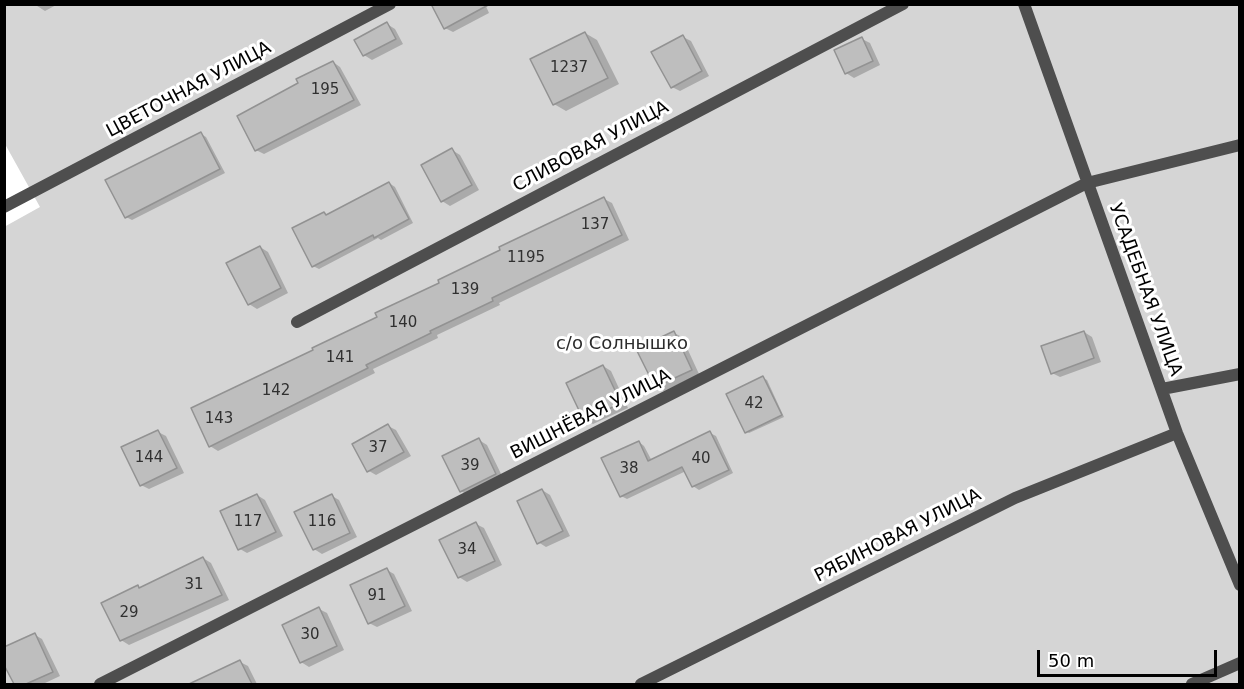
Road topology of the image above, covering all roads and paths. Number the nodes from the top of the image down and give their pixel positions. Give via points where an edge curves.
1 (390, 4) edge
2 (903, 4) edge
3 (1024, 4) edge
4 (1239, 145) edge
5 (1088, 183) junction
6 (4, 207) edge
7 (297, 322) dead end
8 (1239, 374) edge
9 (1162, 389) junction
10 (1177, 433) junction
11 (1239, 585) edge
12 (1239, 663) edge
13 (100, 684) edge
14 (641, 684) edge
15 (1192, 684) edge

1 - 6 street, ЦВЕТОЧНАЯ УЛИЦА
2 - 7 street, СЛИВОВАЯ УЛИЦА
3 - 5 street, УСАДЕБНАЯ УЛИЦА
4 - 5 street, ВИШНЁВАЯ УЛИЦА
5 - 9 street, УСАДЕБНАЯ УЛИЦА
5 - 13 street, ВИШНЁВАЯ УЛИЦА
8 - 9 street
9 - 10 street, УСАДЕБНАЯ УЛИЦА
10 - 11 street, УСАДЕБНАЯ УЛИЦА
10 - 14 street, РЯБИНОВАЯ УЛИЦА via 1014,498
12 - 15 street

